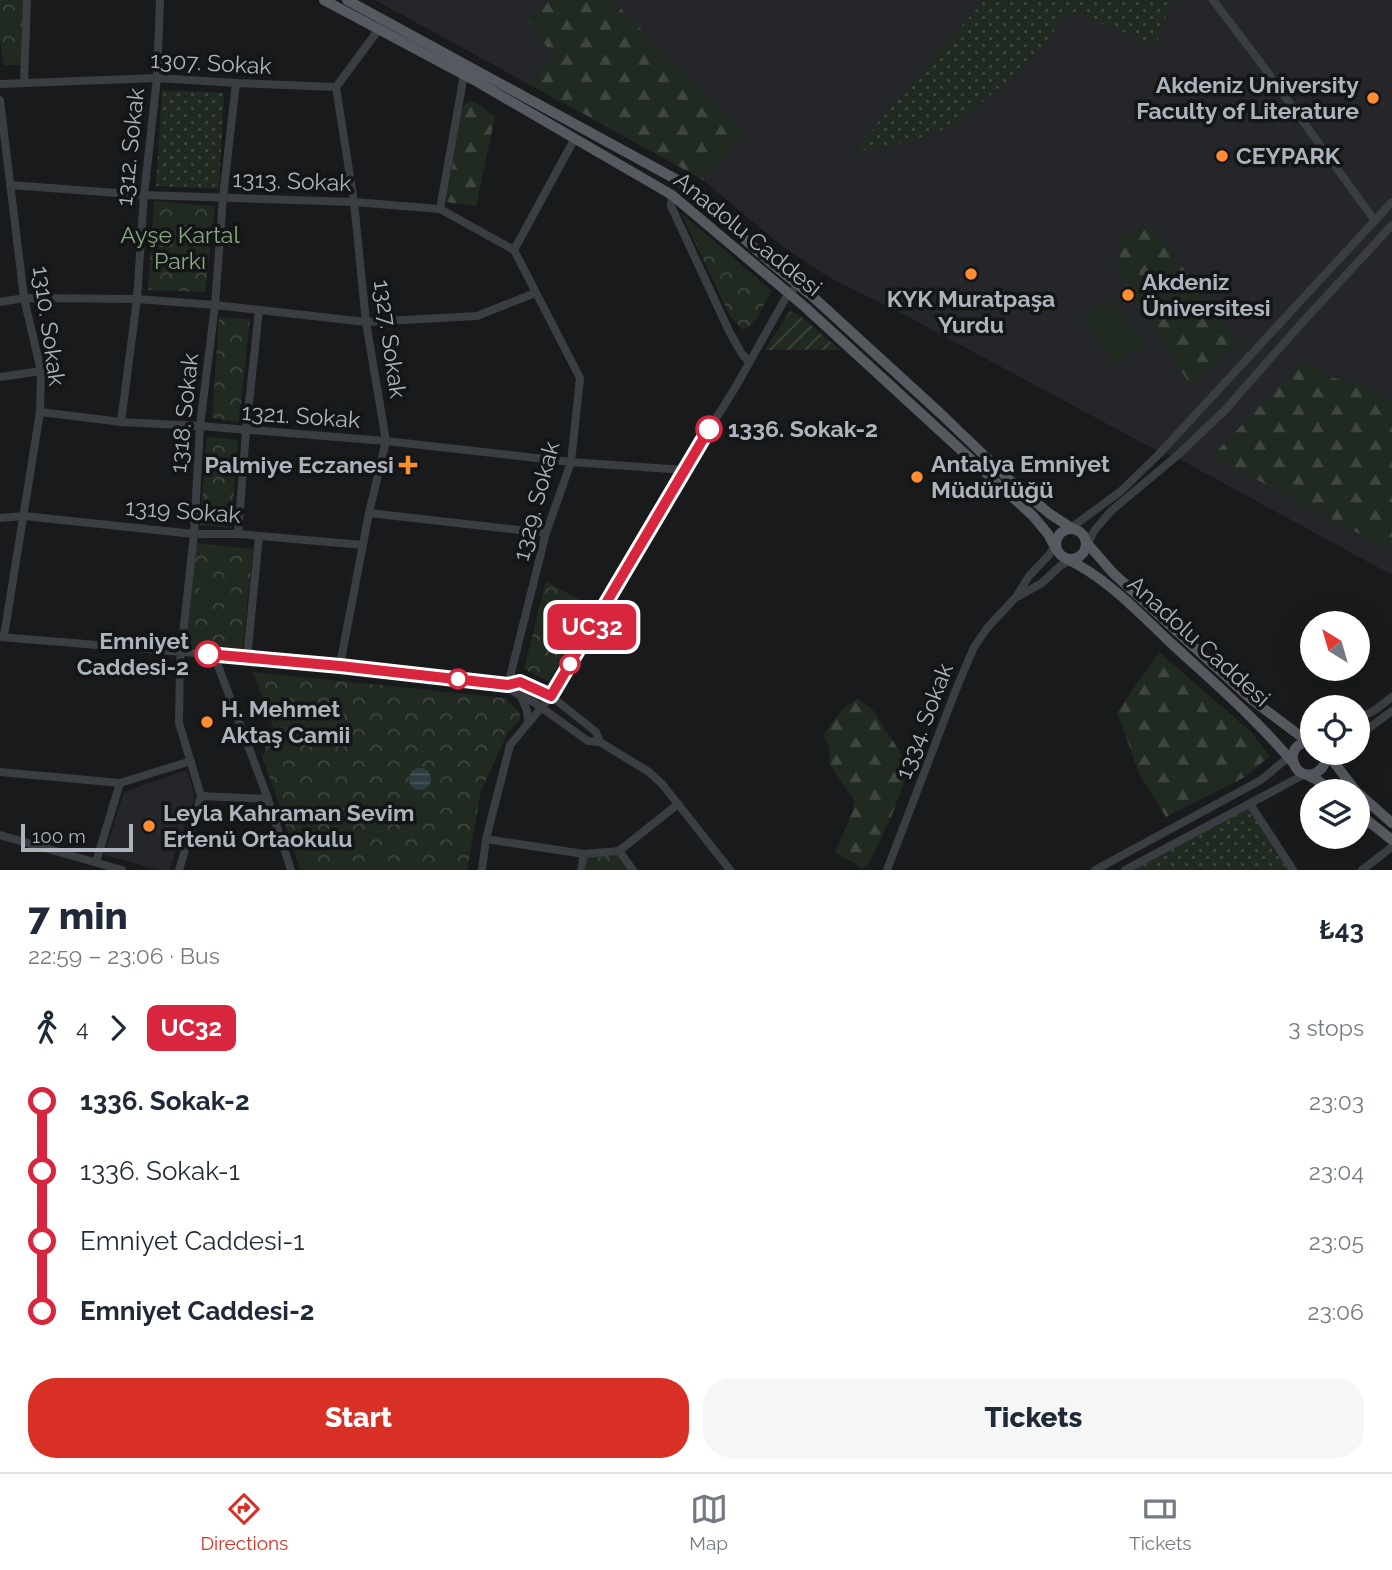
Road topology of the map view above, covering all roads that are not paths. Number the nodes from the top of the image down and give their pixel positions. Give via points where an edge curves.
1 (27, 0) edge
2 (160, 0) edge
3 (324, 0) edge
4 (347, 0) edge
5 (1213, 0) edge
6 (379, 29) junction
7 (464, 75) junction
8 (157, 78) junction
9 (24, 83) junction
10 (236, 83) junction
11 (0, 84) edge
12 (336, 87) junction
13 (0, 102) edge
14 (575, 138) junction
15 (10, 185) junction
16 (144, 195) junction
17 (672, 195) junction
18 (223, 197) junction
19 (354, 202) junction
20 (1392, 202) edge
21 (440, 209) junction
22 (1375, 221) junction
23 (1392, 225) edge
24 (513, 250) junction
25 (798, 284) junction
26 (535, 293) junction
27 (790, 294) junction
28 (24, 298) junction
29 (137, 299) junction
30 (0, 302) edge
31 (215, 305) junction
32 (259, 310) junction
33 (366, 321) junction
34 (749, 362) junction
35 (41, 371) junction
36 (0, 377) edge
37 (40, 412) junction
38 (121, 422) junction
39 (200, 426) junction
40 (246, 431) junction
41 (386, 441) junction
42 (571, 462) junction
43 (684, 470) junction
44 (369, 513) junction
45 (24, 516) junction
46 (0, 518) edge
47 (1071, 529) junction
48 (546, 533) junction
49 (194, 534) junction
50 (237, 534) junction
51 (259, 536) junction
52 (363, 545) junction
53 (1086, 545) junction
54 (1056, 546) junction
55 (1069, 560) junction
56 (1016, 597) junction
57 (1, 636) edge
58 (181, 651) junction
59 (214, 655) junction
60 (247, 658) junction
61 (340, 666) junction
62 (508, 685) junction
63 (520, 696) junction
64 (551, 696) junction
65 (1392, 697) edge
66 (541, 708) junction
67 (1392, 711) edge
68 (1370, 713) edge
69 (528, 723) junction
70 (1370, 727) edge
71 (1300, 735) edge
72 (600, 742) junction
73 (1300, 744) edge
74 (1292, 758) junction
75 (191, 761) junction
76 (1322, 765) edge
77 (1335, 765) edge
78 (0, 772) edge
79 (1305, 774) junction
80 (1315, 779) edge
81 (1347, 779) edge
82 (120, 783) junction
83 (201, 796) junction
84 (268, 799) junction
85 (678, 804) junction
86 (1251, 804) junction
87 (1370, 804) edge
88 (1370, 823) edge
89 (1392, 823) edge
90 (0, 835) edge
91 (486, 839) junction
92 (1392, 840) edge
93 (1392, 847) edge
94 (619, 851) junction
95 (584, 854) junction
96 (96, 862) junction
97 (122, 870) edge
98 (179, 870) edge
99 (291, 870) edge
100 (482, 870) edge
101 (581, 870) edge
102 (633, 870) edge
103 (730, 870) edge
104 (887, 870) edge
105 (1095, 870) edge
106 (1125, 870) edge
107 (1293, 870) edge
108 (1362, 870) edge

1 - 9 street
2 - 8 street, 1312. Sokak
3 - 6 main road, Anadolu Caddesi
4 - 25 main road, Anadolu Caddesi via 681,182
5 - 22 street
6 - 7 main road, Anadolu Caddesi
6 - 12 street
7 - 14 main road, Anadolu Caddesi
7 - 21 street
8 - 9 street, 1307. Sokak
8 - 10 street, 1307. Sokak
8 - 16 street, 1312. Sokak
9 - 11 street, 1307. Sokak
10 - 12 street, 1307. Sokak
10 - 18 street, 1318. Sokak
12 - 19 street, 1327. Sokak
13 - 15 street, 1310. Sokak
14 - 17 main road, Anadolu Caddesi
14 - 24 street
15 - 16 street, 1313. Sokak
15 - 28 street, 1310. Sokak
16 - 18 street, 1313. Sokak
16 - 29 street, 1312. Sokak
17 - 27 main road, Anadolu Caddesi
17 - 34 street via 676,218 730,333
18 - 19 street, 1313. Sokak
18 - 31 street, 1318. Sokak
19 - 21 street, 1313. Sokak
19 - 33 street, 1327. Sokak
20 - 22 street
21 - 24 street, 1313. Sokak
22 - 47 street via 1159,454 1121,491
23 - 53 street via 1225,410 1111,511
24 - 26 street
25 - 27 street
25 - 47 main road, Anadolu Caddesi via 1015,485
26 - 33 street via 477,316
26 - 42 street, 1329. Sokak via 580,378
27 - 34 street
27 - 54 main road, Anadolu Caddesi via 1033,516
28 - 29 street
28 - 30 street
28 - 35 street, 1310. Sokak
29 - 31 street
29 - 38 street, 1312. Sokak
31 - 32 street
31 - 39 street, 1318. Sokak
32 - 33 street
32 - 40 street
33 - 41 street, 1327. Sokak
34 - 43 street
35 - 36 street
35 - 37 street, 1310. Sokak
37 - 38 street, 1321. Sokak
37 - 45 street, 1310. Sokak
38 - 39 street, 1321. Sokak
39 - 40 street, 1321. Sokak
39 - 49 street, 1318. Sokak
40 - 41 street, 1321. Sokak
40 - 50 street
41 - 42 street, 1321. Sokak
41 - 44 street, 1327. Sokak
42 - 43 street, 1321. Sokak
42 - 48 street, 1329. Sokak
43 - 64 street
44 - 48 street
44 - 52 street, 1327. Sokak
45 - 46 street, 1319 Sokak
45 - 49 street, 1319 Sokak
45 - 57 street, 1310. Sokak
47 - 53 main road via 1082,534
47 - 54 main road via 1060,534
48 - 62 street, 1329. Sokak
49 - 50 street, 1319 Sokak
49 - 58 street, 1318. Sokak
50 - 51 street, 1319 Sokak
51 - 52 street, 1319 Sokak
51 - 60 street
52 - 61 street, 1327. Sokak
53 - 55 main road via 1081,556
53 - 71 main road, Anadolu Caddesi via 1251,699
54 - 55 main road
54 - 56 street, 1334. Sokak
55 - 56 street, 1334. Sokak
55 - 74 main road, Anadolu Caddesi via 1117,593
56 - 104 street, 1334. Sokak via 974,647
57 - 58 street
58 - 59 street
58 - 75 street, 1318. Sokak via 179,723
59 - 60 street
59 - 84 street
60 - 61 street
61 - 62 street
62 - 63 street
62 - 64 street via 520,682
63 - 66 street
63 - 69 street
64 - 66 street
64 - 72 street via 596,732
65 - 68 street
66 - 69 street
66 - 72 street via 588,741
67 - 70 street
69 - 91 street via 510,745
72 - 85 street via 649,772
73 - 74 main road
74 - 79 main road, Anadolu Caddesi
74 - 105 street via 1261,780
75 - 82 street
75 - 83 street, 1318. Sokak
76 - 79 main road via 1316,773
77 - 81 main road
78 - 82 street
79 - 80 main road
79 - 86 street
82 - 96 street
83 - 84 street
83 - 98 street
84 - 99 street
85 - 94 street
85 - 103 street
86 - 106 street
86 - 107 street
87 - 89 main road
88 - 92 main road
90 - 96 street
91 - 95 street
91 - 100 street
93 - 108 street
94 - 95 street
94 - 102 street
95 - 101 street
96 - 97 street

